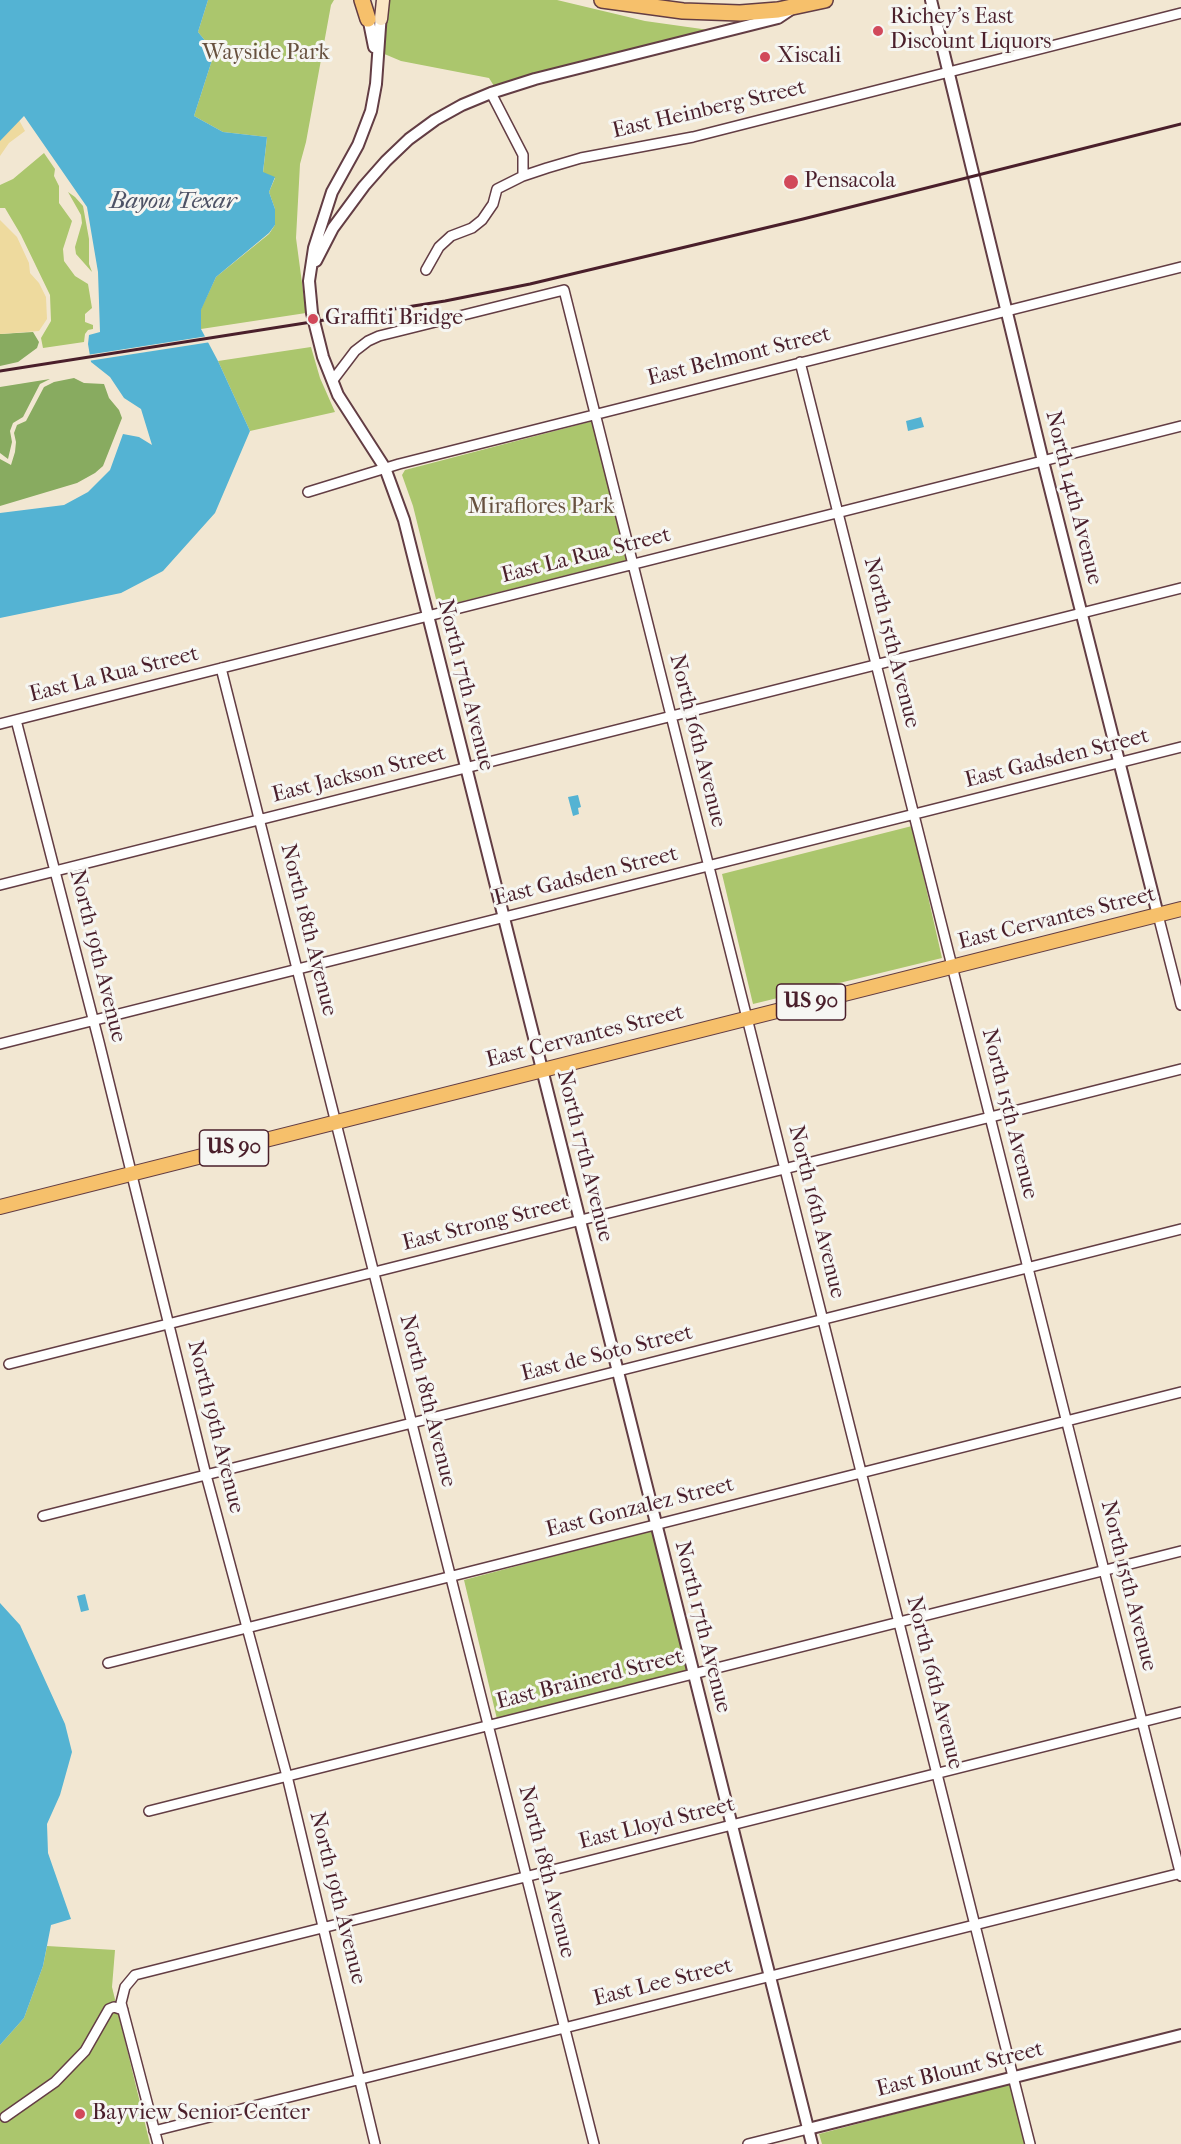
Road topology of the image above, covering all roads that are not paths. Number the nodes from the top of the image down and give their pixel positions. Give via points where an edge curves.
1 (364, 0) edge
2 (382, 0) edge
3 (602, 0) edge
4 (825, 0) edge
5 (931, 0) edge
6 (794, 8) junction
7 (1181, 13) edge
8 (375, 19) junction
9 (948, 72) junction
10 (490, 93) junction
11 (523, 176) junction
12 (1181, 267) edge
13 (426, 270) dead end
14 (309, 281) junction
15 (1007, 310) junction
16 (800, 362) junction
17 (333, 380) junction
18 (595, 414) junction
19 (1181, 426) edge
20 (1043, 461) junction
21 (385, 468) junction
22 (308, 492) dead end
23 (838, 513) junction
24 (633, 564) junction
25 (1181, 588) edge
26 (1081, 613) junction
27 (428, 616) junction
28 (876, 665) junction
29 (221, 668) junction
30 (671, 716) junction
31 (16, 720) junction
32 (0, 724) edge
33 (1181, 747) edge
34 (1119, 763) junction
35 (466, 768) junction
36 (914, 814) junction
37 (260, 820) junction
38 (709, 866) junction
39 (55, 872) junction
40 (0, 885) edge
41 (1181, 909) edge
42 (1158, 915) junction
43 (504, 918) junction
44 (952, 967) junction
45 (298, 969) junction
46 (1181, 1005) edge
47 (747, 1018) junction
48 (93, 1021) junction
49 (0, 1044) edge
50 (1181, 1069) edge
51 (542, 1070) junction
52 (990, 1117) junction
53 (336, 1122) junction
54 (785, 1169) junction
55 (132, 1174) junction
56 (0, 1207) edge
57 (580, 1221) junction
58 (1181, 1229) edge
59 (1028, 1268) junction
60 (375, 1272) junction
61 (823, 1320) junction
62 (168, 1324) junction
63 (9, 1364) dead end
64 (618, 1371) junction
65 (1181, 1392) edge
66 (1066, 1421) junction
67 (412, 1423) junction
68 (861, 1473) junction
69 (206, 1475) junction
70 (43, 1516) dead end
71 (656, 1524) junction
72 (1181, 1551) edge
73 (1104, 1570) junction
74 (451, 1576) junction
75 (899, 1622) junction
76 (246, 1628) junction
77 (108, 1663) dead end
78 (694, 1674) junction
79 (1181, 1712) edge
80 (1142, 1722) junction
81 (489, 1725) junction
82 (937, 1773) junction
83 (287, 1776) junction
84 (149, 1811) dead end
85 (732, 1825) junction
86 (1181, 1874) edge
87 (527, 1877) junction
88 (975, 1925) junction
89 (324, 1928) junction
90 (770, 1976) junction
91 (123, 2010) junction
92 (565, 2028) junction
93 (1181, 2035) edge
94 (1013, 2077) junction
95 (360, 2079) junction
96 (5, 2118) dead end
97 (808, 2129) junction
98 (154, 2131) junction
99 (158, 2144) edge
100 (375, 2144) edge
101 (594, 2144) edge
102 (748, 2144) edge
103 (812, 2144) edge
104 (1030, 2144) edge

1 - 8 highway
2 - 8 main road
3 - 6 highway via 683,11 740,13
4 - 6 highway
5 - 9 street, North 14th Avenue
6 - 10 street via 777,18
7 - 9 street, East Heinberg Street
8 - 14 street, North 17th Avenue via 376,84 371,111 325,208
9 - 11 street, East Heinberg Street via 693,137 580,158
9 - 15 street, North 14th Avenue
10 - 11 street via 523,155
10 - 14 street via 435,120 386,161 333,228
11 - 13 street, East Heinberg Street via 497,189 482,220 451,236 439,247
12 - 15 street, East Belmont Street
14 - 17 street, North 17th Avenue via 318,338
15 - 16 street, East Belmont Street
15 - 20 street, North 14th Avenue
16 - 18 street, East Belmont Street
16 - 23 street, North 15th Avenue
17 - 18 street, North 16th Avenue via 355,351 379,336 564,290
17 - 21 street, North 17th Avenue via 338,395
18 - 21 street, East Belmont Street
18 - 24 street, North 16th Avenue
19 - 20 street, East La Rua Street
20 - 23 street, East La Rua Street
20 - 26 street, North 14th Avenue
21 - 22 street, East Belmont Street
21 - 27 street, North 17th Avenue via 404,520
23 - 24 street, East La Rua Street
23 - 28 street, North 15th Avenue
24 - 27 street, East La Rua Street
24 - 30 street, North 16th Avenue
25 - 26 street, East Jackson Street
26 - 28 street, East Jackson Street
26 - 34 street, North 14th Avenue
27 - 29 street, East La Rua Street
27 - 35 street, North 17th Avenue
28 - 30 street, East Jackson Street
28 - 36 street, North 15th Avenue
29 - 31 street, East La Rua Street
29 - 37 street, North 18th Avenue
30 - 35 street, East Jackson Street
30 - 38 street, North 16th Avenue
31 - 32 street, East La Rua Street
31 - 39 street, North 19th Avenue
33 - 34 street, East Gadsden Street
34 - 36 street, East Gadsden Street
34 - 42 street, North 14th Avenue
35 - 37 street, East Jackson Street
35 - 43 street, North 17th Avenue
36 - 38 street, East Gadsden Street
36 - 44 street, North 15th Avenue
37 - 39 street, East Jackson Street
37 - 45 street, North 18th Avenue
38 - 43 street, East Gadsden Street
38 - 47 street, North 16th Avenue
39 - 40 street, East Jackson Street
39 - 48 street, North 19th Avenue
41 - 42 main road, East Cervantes Street / US 90
42 - 44 main road, East Cervantes Street / US 90
42 - 46 street, North 14th Avenue
43 - 45 street, East Gadsden Street
43 - 51 street, North 17th Avenue
44 - 47 main road, East Cervantes Street / US 90
44 - 52 street, North 15th Avenue
45 - 48 street, East Gadsden Street
45 - 53 street, North 18th Avenue
47 - 51 main road, East Cervantes Street / US 90
47 - 54 street, North 16th Avenue
48 - 49 street, East Gadsden Street
48 - 55 street, North 19th Avenue
50 - 52 street, East Strong Street
51 - 53 main road, East Cervantes Street / US 90
51 - 57 street, North 17th Avenue
52 - 54 street, East Strong Street
52 - 59 street, North 15th Avenue
53 - 55 main road, East Cervantes Street / US 90
53 - 60 street, North 18th Avenue
54 - 57 street, East Strong Street
54 - 61 street, North 16th Avenue
55 - 56 main road, East Cervantes Street / US 90
55 - 62 street, North 19th Avenue
57 - 60 street, East Strong Street
57 - 64 street, North 17th Avenue
58 - 59 street, East de Soto Street
59 - 61 street, East de Soto Street
59 - 66 street, North 15th Avenue
60 - 62 street, East Strong Street
60 - 67 street, North 18th Avenue
61 - 64 street, East de Soto Street
61 - 68 street, North 16th Avenue
62 - 63 street, East Strong Street
62 - 69 street, North 19th Avenue
64 - 67 street, East de Soto Street
64 - 71 street, North 17th Avenue
65 - 66 street, East Gonzalez Street
66 - 68 street, East Gonzalez Street
66 - 73 street, North 15th Avenue
67 - 69 street, East de Soto Street
67 - 74 street, North 18th Avenue
68 - 71 street, East Gonzalez Street
68 - 75 street, North 16th Avenue
69 - 70 street, East de Soto Street
69 - 76 street, North 19th Avenue
71 - 74 street, East Gonzalez Street
71 - 78 street, North 17th Avenue
72 - 73 street, East Brainerd Street
73 - 75 street, East Brainerd Street
73 - 80 street, North 15th Avenue
74 - 76 street, East Gonzalez Street
74 - 81 street, North 18th Avenue
75 - 78 street, East Brainerd Street
75 - 82 street, North 16th Avenue
76 - 77 street, East Gonzalez Street
76 - 83 street, North 19th Avenue
78 - 81 street, East Brainerd Street
78 - 85 street, North 17th Avenue
79 - 80 street, East Lloyd Street
80 - 82 street, East Lloyd Street
80 - 86 street, North 15th Avenue
81 - 83 street, East Brainerd Street
81 - 87 street, North 18th Avenue
82 - 85 street, East Lloyd Street
82 - 88 street, North 16th Avenue
83 - 84 street, East Brainerd Street
83 - 89 street, North 19th Avenue
85 - 87 street, East Lloyd Street
85 - 90 street, North 17th Avenue
86 - 88 street, East Lee Street
87 - 89 street, East Lloyd Street
87 - 92 street, North 18th Avenue
88 - 90 street, East Lee Street
88 - 94 street, North 16th Avenue
89 - 91 street, East Lloyd Street via 135,1975 124,1987
89 - 95 street, North 19th Avenue
90 - 92 street, East Lee Street
90 - 97 street, North 17th Avenue
91 - 96 street via 110,2009 85,2051 70,2067
91 - 98 street
92 - 95 street, East Lee Street
92 - 101 street, North 18th Avenue
93 - 94 street, East Blount Street
94 - 97 street, East Blount Street
94 - 104 street, North 16th Avenue
95 - 98 street, East Lee Street
95 - 100 street, North 19th Avenue
97 - 102 street, East Blount Street
97 - 103 street, North 17th Avenue
98 - 99 street

